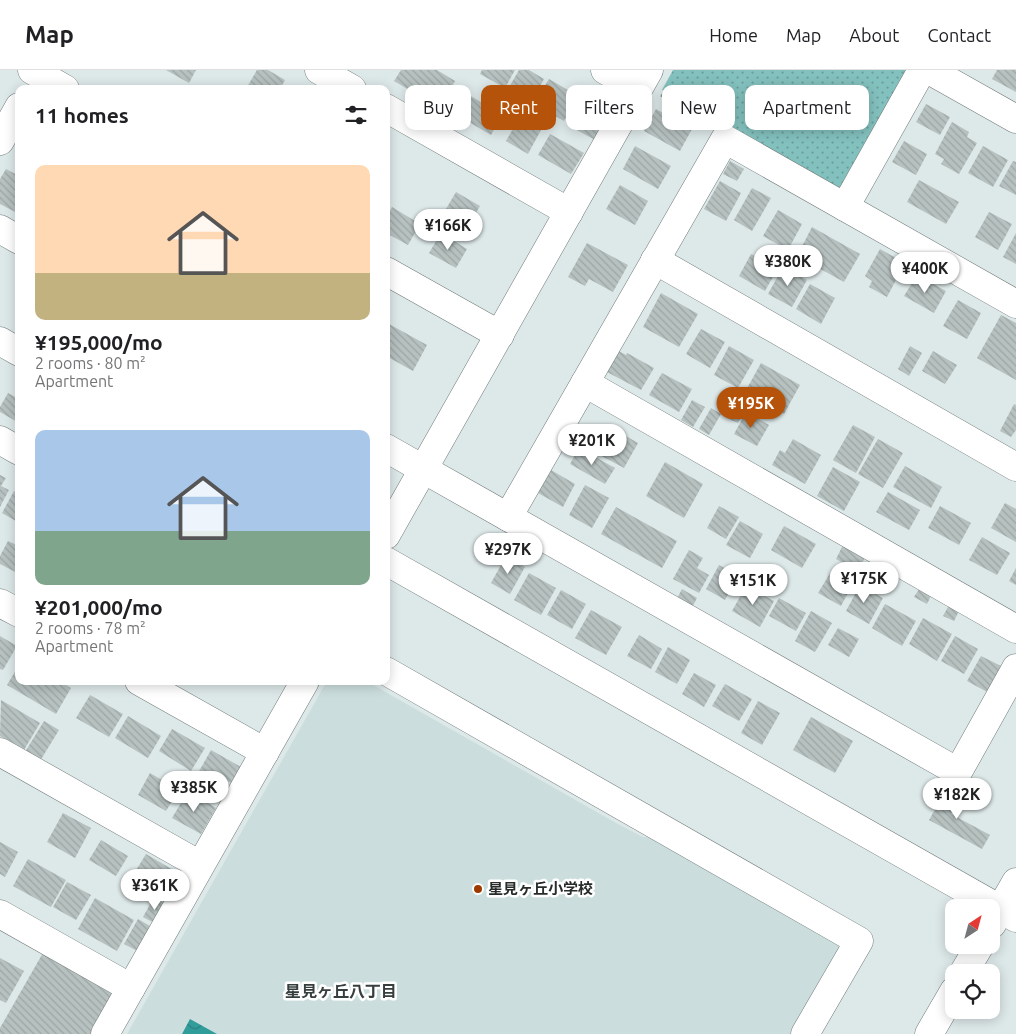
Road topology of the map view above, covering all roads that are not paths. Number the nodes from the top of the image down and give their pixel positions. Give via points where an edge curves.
1 (319, 70) edge
2 (605, 70) edge
3 (922, 70) edge
4 (929, 70) edge
5 (34, 75) edge
6 (648, 83) edge
7 (56, 85) edge
8 (345, 85) edge
9 (390, 110) edge
10 (15, 114) edge
11 (1016, 119) edge
12 (0, 141) edge
13 (845, 207) junction
14 (569, 212) junction
15 (0, 229) edge
16 (15, 238) edge
17 (655, 260) junction
18 (390, 273) edge
19 (1016, 304) edge
20 (500, 335) junction
21 (0, 341) edge
22 (15, 350) edge
23 (585, 383) junction
24 (0, 440) edge
25 (15, 449) edge
26 (390, 450) edge
27 (1016, 466) edge
28 (423, 469) junction
29 (508, 517) junction
30 (390, 528) edge
31 (390, 563) edge
32 (0, 603) edge
33 (15, 612) edge
34 (1016, 629) edge
35 (1016, 668) edge
36 (390, 673) edge
37 (146, 685) edge
38 (303, 685) edge
39 (0, 752) edge
40 (265, 752) junction
41 (200, 865) junction
42 (1016, 882) edge
43 (0, 914) edge
44 (1003, 917) edge
45 (131, 988) junction
46 (945, 1006) edge
47 (105, 1034) edge
48 (805, 1034) edge
49 (929, 1034) edge

1 - 8 street
2 - 6 street
3 - 13 street
4 - 11 street
5 - 7 street
6 - 14 street
9 - 14 street
10 - 12 street
13 - 17 street via 725,139
13 - 19 street
14 - 20 street
15 - 16 street
17 - 23 street
17 - 27 street
18 - 20 street
20 - 28 street
21 - 22 street
23 - 29 street
23 - 34 street
24 - 25 street
26 - 28 street
28 - 29 street
28 - 30 street
29 - 35 street via 958,772
31 - 44 street
32 - 33 street
36 - 48 street via 859,941
37 - 40 street
38 - 40 street
39 - 41 street
40 - 41 street
41 - 45 street
42 - 44 street
43 - 45 street
45 - 47 street
46 - 49 street

